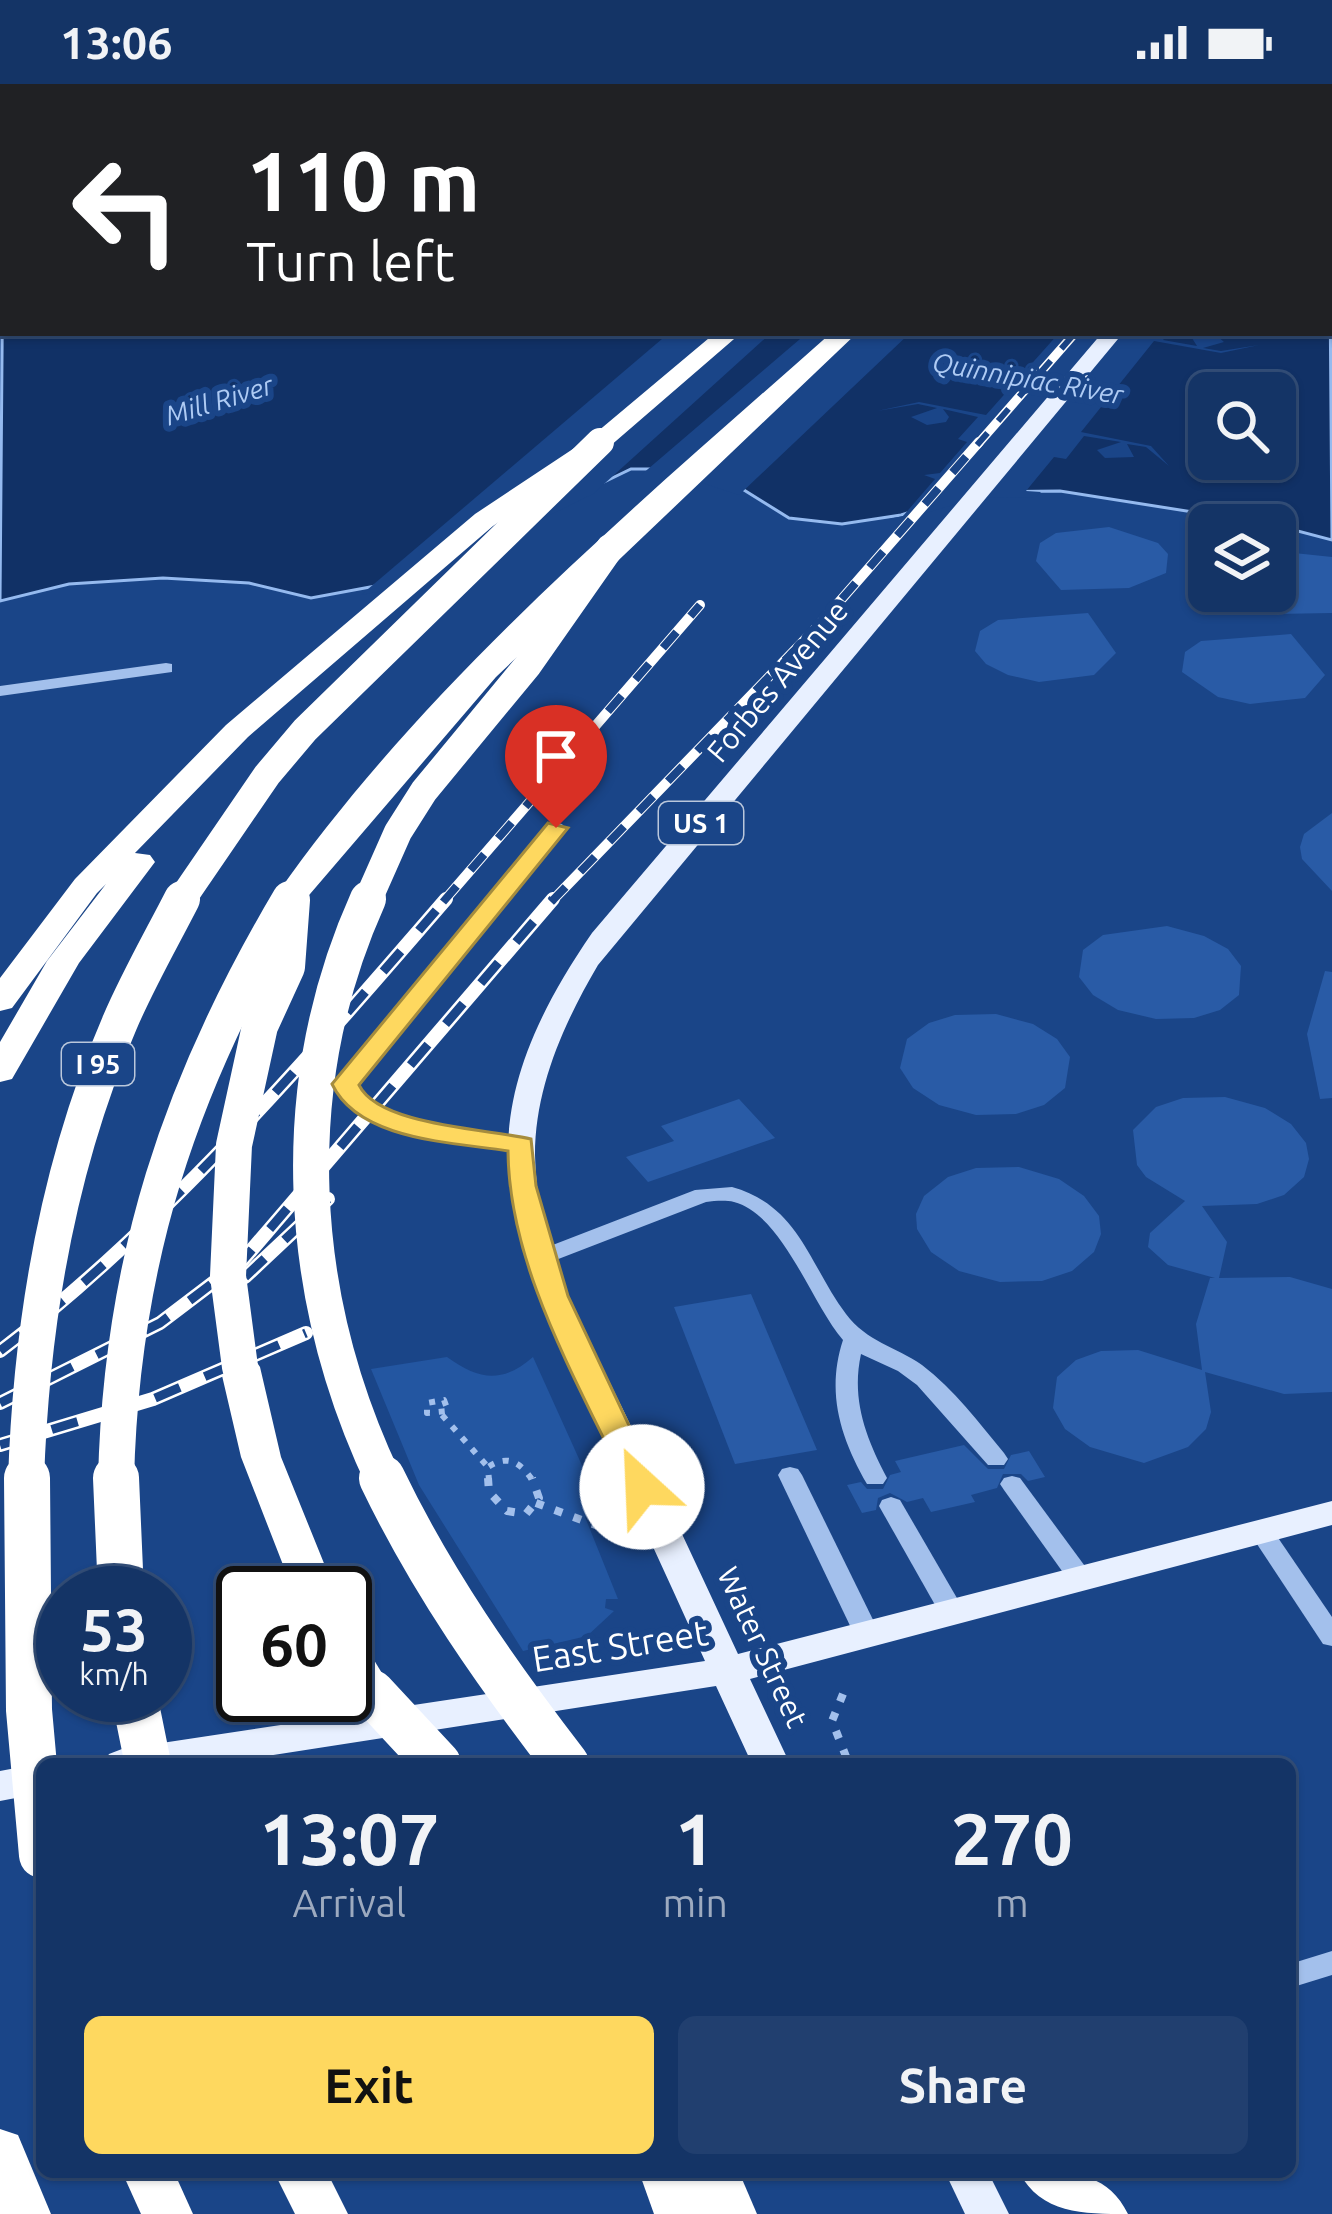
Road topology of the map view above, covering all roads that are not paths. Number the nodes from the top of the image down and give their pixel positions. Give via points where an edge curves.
1 (725, 336) edge
2 (841, 336) edge
3 (1110, 336) edge
4 (600, 442) junction
5 (610, 548) junction
6 (338, 649) junction
7 (166, 668) dead end
8 (0, 691) edge
9 (556, 828) dead end
10 (293, 894) junction
11 (0, 1000) edge
12 (0, 1072) edge
13 (531, 1094) joint
14 (521, 1145) junction
15 (540, 1258) junction
16 (855, 1339) junction
17 (996, 1459) dead end
18 (790, 1475) dead end
19 (874, 1478) dead end
20 (1012, 1484) dead end
21 (892, 1506) dead end
22 (1332, 1513) edge
23 (1261, 1532) junction
24 (120, 1566) edge
25 (304, 1566) edge
26 (1081, 1579) junction
27 (952, 1612) junction
28 (867, 1634) junction
29 (1332, 1637) edge
30 (728, 1671) junction
31 (372, 1693) joint
32 (139, 1722) edge
33 (147, 1758) edge
34 (161, 1758) edge
35 (413, 1758) edge
36 (432, 1758) edge
37 (561, 1758) edge
38 (768, 1758) edge
39 (36, 1779) edge
40 (0, 1786) edge
41 (36, 1826) edge
42 (1332, 1963) edge
43 (1296, 1974) edge
44 (0, 2151) edge
45 (151, 2178) edge
46 (303, 2178) edge
47 (667, 2178) edge
48 (716, 2178) edge
49 (969, 2178) edge
50 (1053, 2178) edge
51 (25, 2214) edge
52 (166, 2214) edge
53 (322, 2214) edge
54 (680, 2214) edge
55 (731, 2214) edge
56 (987, 2214) edge
57 (1102, 2214) edge

1 - 4 highway, I 95
2 - 5 highway
3 - 13 main road, Forbes Avenue / US 1 via 593,952 565,994
4 - 6 highway, bridge via 484,520
4 - 41 highway, I 95, bridge via 350,682 267,776 160,938 85,1096 31,1281 7,1449 8,1642
5 - 10 highway, bridge via 379,790
5 - 37 highway, bridge via 398,833 332,986 306,1127 315,1276 351,1413 437,1588
6 - 11 highway via 165,801 86,886
6 - 12 highway via 114,892
7 - 8 lane
9 - 14 lane via 345,1084 353,1100 404,1125
10 - 24 highway, bridge via 222,1010 146,1217 119,1380
10 - 25 highway, bridge via 287,967 260,1026 240,1105 228,1276 261,1457
13 - 14 main road, Water Street / US 1
14 - 15 main road, Water Street / US 1
15 - 16 lane via 727,1190 750,1198 782,1228
15 - 30 main road, Water Street / US 1
16 - 17 lane via 911,1368
16 - 19 lane via 842,1382
18 - 28 lane
20 - 26 lane
21 - 27 lane
22 - 23 main road, East Street
23 - 26 main road, East Street
23 - 29 lane
26 - 27 main road, East Street
27 - 28 main road, East Street
28 - 30 main road, East Street
30 - 34 main road, East Street
30 - 38 main road, Water Street / US 1
31 - 35 highway, bridge
31 - 36 highway, bridge
32 - 33 highway, bridge
39 - 40 main road
42 - 43 lane
44 - 51 highway
45 - 52 highway
46 - 53 highway
47 - 54 highway
48 - 55 highway
49 - 56 main road
50 - 57 highway

